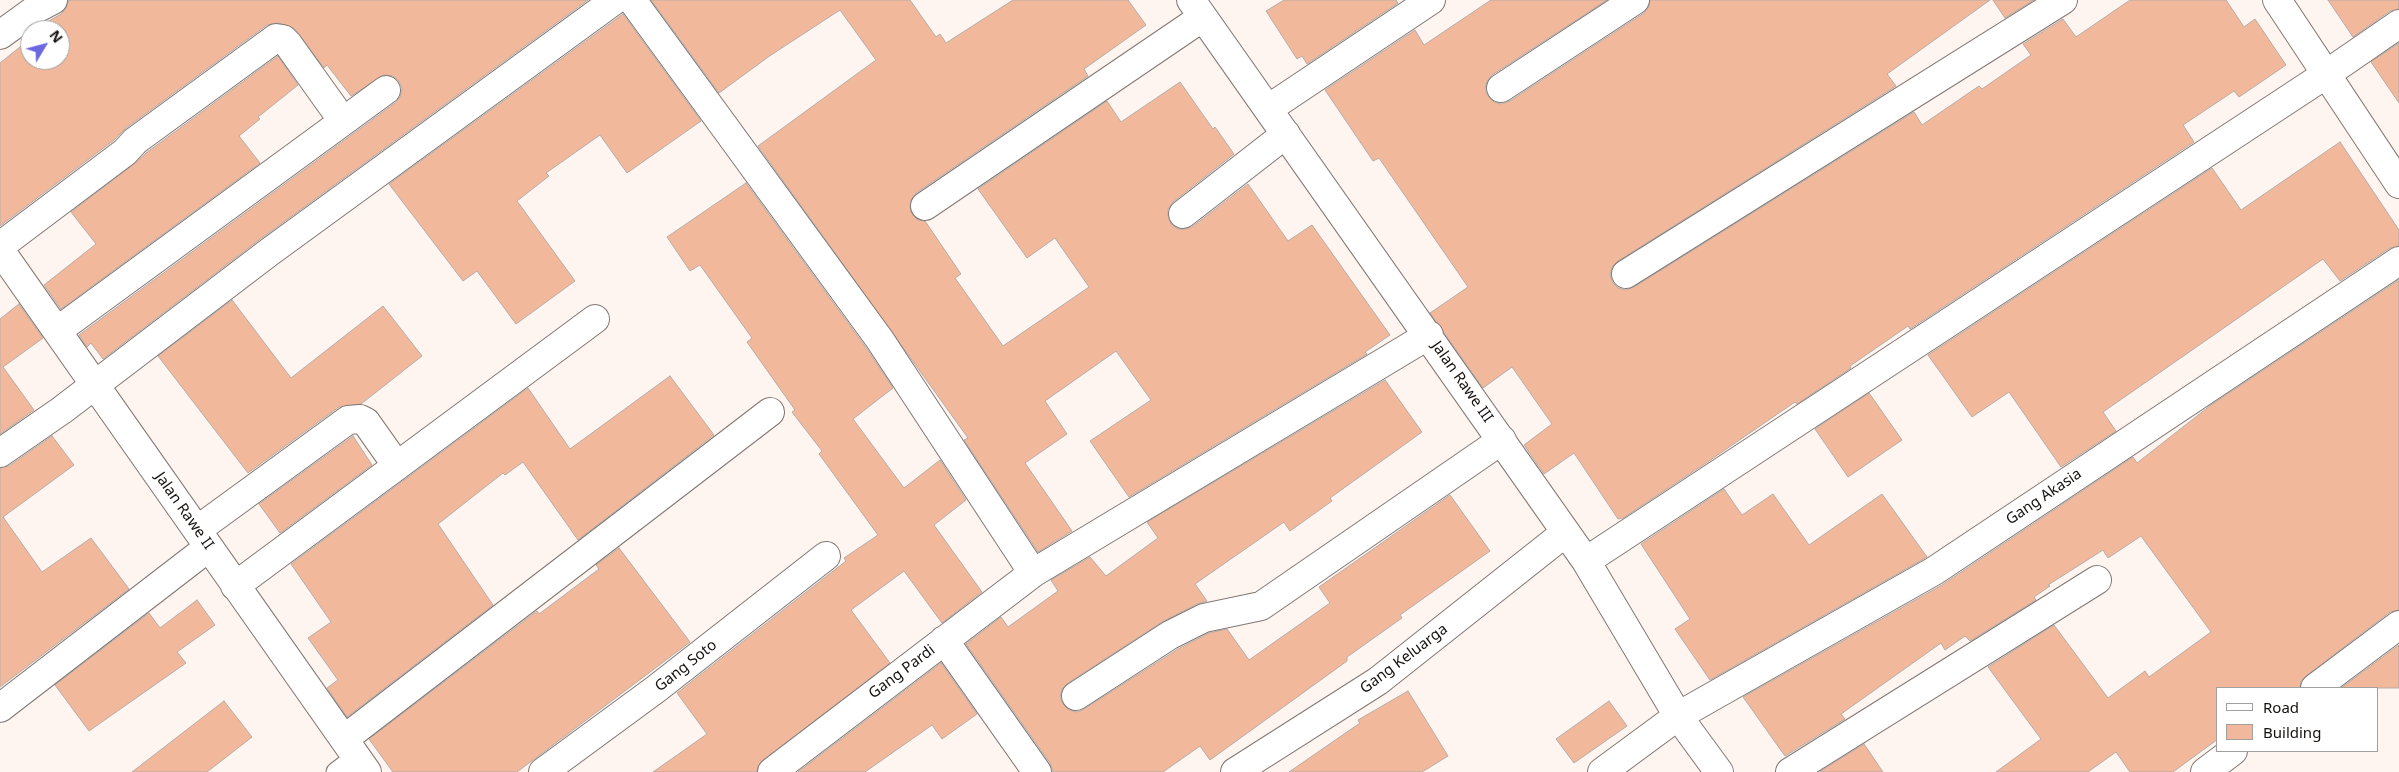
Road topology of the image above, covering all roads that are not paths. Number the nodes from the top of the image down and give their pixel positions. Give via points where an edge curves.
1 (53, 0) edge
2 (615, 0) edge
3 (632, 0) edge
4 (1431, 0) edge
5 (1635, 0) edge
6 (2063, 0) edge
7 (2277, 0) edge
8 (1197, 8) edge
9 (2399, 24) edge
10 (0, 36) edge
11 (2325, 75) junction
12 (1501, 88) dead end
13 (386, 90) dead end
14 (1268, 109) junction
15 (343, 121) junction
16 (1286, 134) junction
17 (2399, 184) edge
18 (924, 206) dead end
19 (1183, 214) dead end
20 (0, 246) edge
21 (0, 250) edge
22 (2399, 261) edge
23 (1626, 274) dead end
24 (595, 319) dead end
25 (57, 331) junction
26 (1429, 335) junction
27 (96, 384) junction
28 (770, 412) dead end
29 (1502, 440) junction
30 (0, 453) edge
31 (397, 466) junction
32 (1565, 533) junction
33 (203, 538) junction
34 (826, 556) dead end
35 (1586, 561) junction
36 (1034, 573) junction
37 (2097, 580) dead end
38 (236, 586) junction
39 (2399, 626) edge
40 (944, 640) junction
41 (2316, 687) edge
42 (1076, 696) dead end
43 (0, 708) edge
44 (1678, 716) junction
45 (2232, 752) edge
46 (351, 760) edge
47 (542, 772) edge
48 (772, 772) edge
49 (1037, 772) edge
50 (1235, 772) edge
51 (1602, 772) edge
52 (1719, 772) edge
53 (1790, 772) edge
54 (2206, 772) edge

1 - 10 street
2 - 27 street via 268,253
3 - 36 street via 880,340
4 - 14 street
5 - 12 street
6 - 23 street
7 - 11 street
8 - 14 street, Jalan Rawe III
8 - 18 street
9 - 11 street
11 - 17 street
11 - 35 street
13 - 15 street
14 - 16 street, Jalan Rawe III
15 - 20 street via 288,44 276,38 135,141
15 - 25 street
16 - 19 street
16 - 26 street, Jalan Rawe III
21 - 25 street, Jalan Rawe II
22 - 44 street, Gang Akasia via 1934,571
24 - 31 street
25 - 27 street, Jalan Rawe II
26 - 29 street, Jalan Rawe III
26 - 36 street, Gang Pardi
27 - 30 street
27 - 33 street, Jalan Rawe II
28 - 46 street
29 - 32 street, Jalan Rawe III
29 - 42 street via 1262,606 1204,618 1170,635
31 - 33 street via 366,422 348,420
31 - 38 street
32 - 35 street, Jalan Rawe III
32 - 50 street, Gang Keluarga via 1378,681
33 - 38 street, Jalan Rawe II
33 - 43 street
34 - 47 street, Gang Soto via 656,689
35 - 44 street, Jalan Rawe III
36 - 40 street, Gang Pardi
37 - 53 street
38 - 46 street, Jalan Rawe II
39 - 41 street
40 - 48 street, Gang Pardi
40 - 49 street
44 - 51 street, Gang Akasia
44 - 52 street, Jalan Rawe III
45 - 54 street

